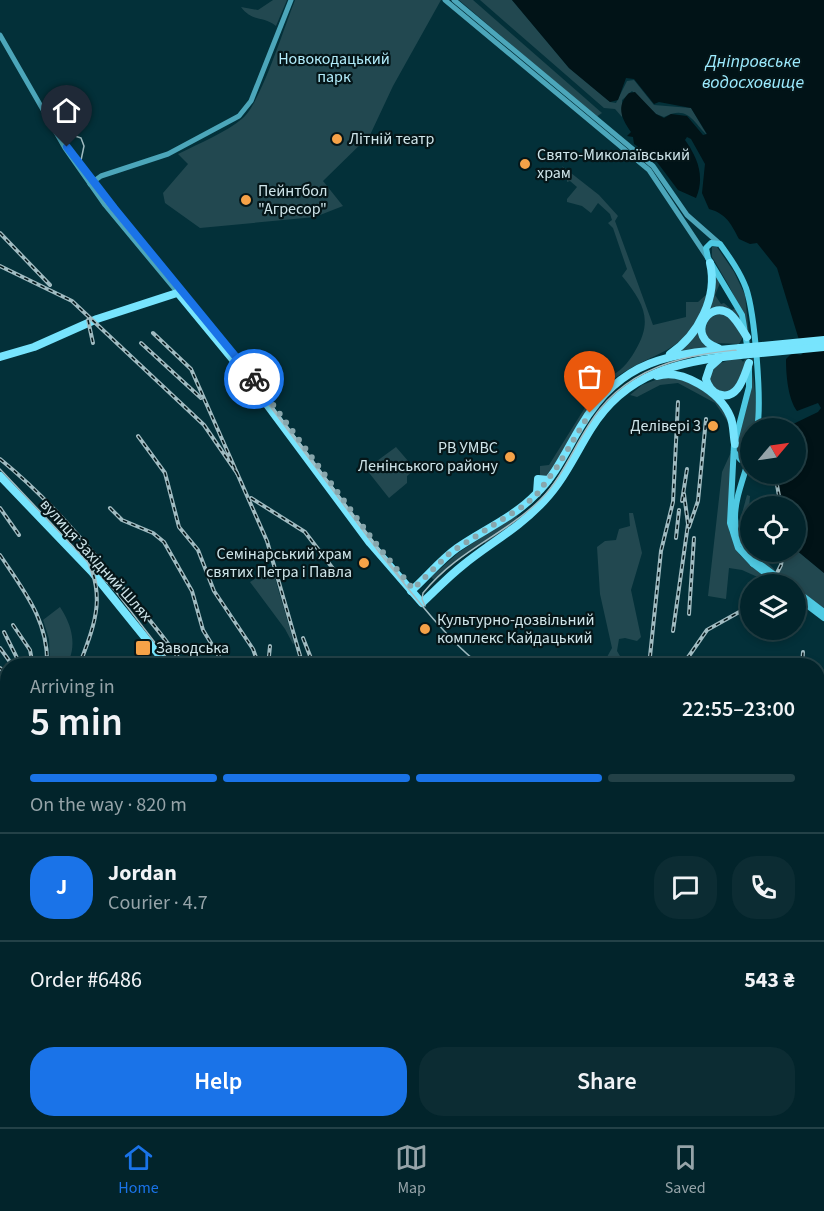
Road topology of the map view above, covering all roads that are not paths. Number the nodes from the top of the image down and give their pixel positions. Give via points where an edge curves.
1 (291, 0) edge
2 (445, 0) edge
3 (454, 0) edge
4 (0, 35) edge
5 (91, 182) junction
6 (720, 244) junction
7 (709, 260) junction
8 (180, 292) junction
9 (747, 337) junction
10 (824, 340) edge
11 (824, 347) edge
12 (740, 351) junction
13 (723, 353) junction
14 (666, 356) junction
15 (0, 357) edge
16 (749, 363) junction
17 (646, 364) junction
18 (649, 375) junction
19 (758, 418) edge
20 (734, 447) junction
21 (740, 459) edge
22 (557, 467) junction
23 (565, 472) junction
24 (0, 477) edge
25 (741, 484) edge
26 (754, 563) junction
27 (767, 574) edge
28 (771, 574) edge
29 (412, 590) junction
30 (806, 598) edge
31 (806, 604) edge
32 (824, 612) edge
33 (824, 618) edge
34 (162, 658) edge

1 - 5 main road via 251,100 239,116 168,154
2 - 7 main road via 649,170
3 - 6 main road via 643,158 687,215
4 - 5 main road via 59,139
5 - 8 main road
6 - 7 main road via 709,244
6 - 19 main road via 740,274 748,297
7 - 9 main road via 739,309
7 - 14 highway via 713,284 710,300 690,337
8 - 15 highway
8 - 29 highway via 242,364
9 - 13 highway via 731,315 712,312 702,322 702,335
9 - 16 main road
10 - 12 highway, bridge
11 - 12 highway, bridge
12 - 13 highway
13 - 14 highway
13 - 16 highway via 706,374 709,387 721,395 737,390
13 - 18 highway
14 - 17 highway
16 - 20 main road via 749,387
17 - 18 highway via 644,371
17 - 22 highway via 611,388 597,403
18 - 20 highway via 684,375 718,399 730,416
18 - 23 highway via 600,417
20 - 21 main road
20 - 26 main road via 731,529 738,548
22 - 23 highway
22 - 29 highway via 549,480 538,479 537,494 525,505 451,552
23 - 29 highway via 538,507 423,602
24 - 34 highway, вулиця Західний Шлях via 92,572
25 - 26 main road via 734,521 742,545
26 - 27 main road, bridge
26 - 28 main road, bridge
30 - 32 main road
31 - 33 main road

